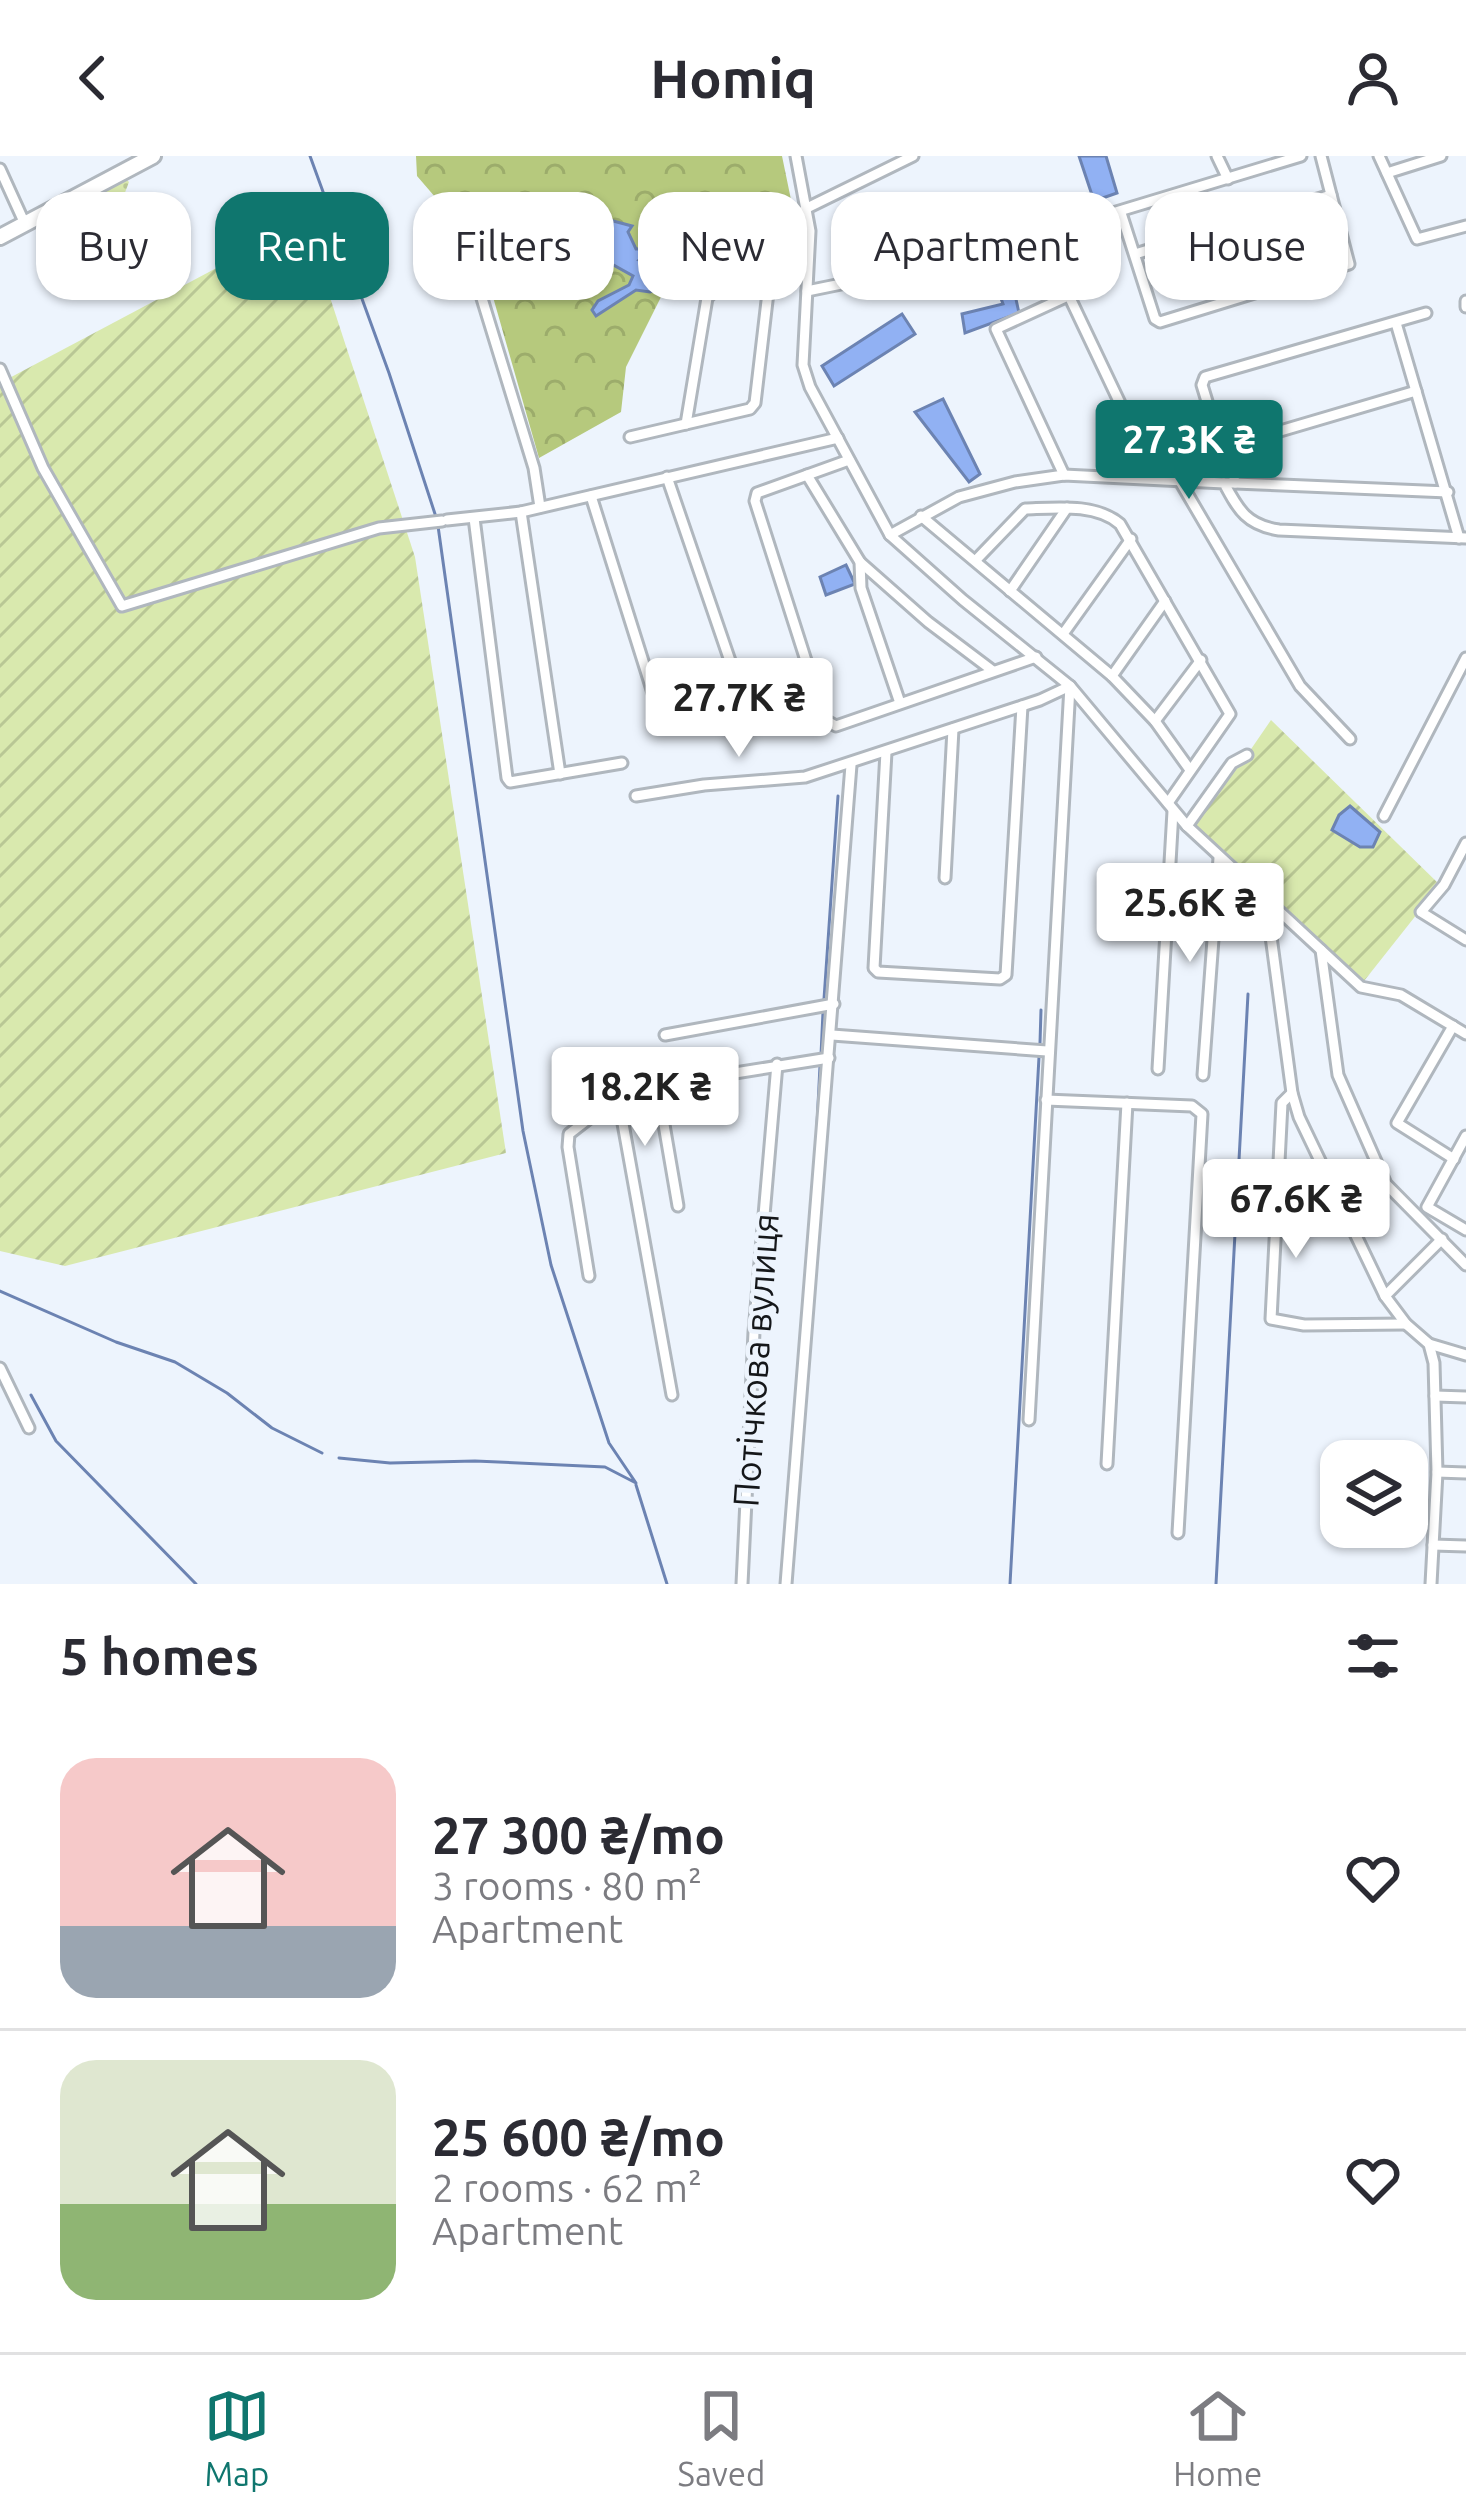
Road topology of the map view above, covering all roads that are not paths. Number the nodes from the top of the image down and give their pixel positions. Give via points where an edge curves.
1 (153, 156) edge
2 (796, 156) edge
3 (913, 156) edge
4 (1217, 156) edge
5 (1299, 156) edge
6 (1321, 156) edge
7 (1379, 156) edge
8 (1441, 156) edge
9 (0, 169) edge
10 (1387, 173) junction
11 (1228, 179) junction
12 (803, 192) edge
13 (1330, 192) edge
14 (807, 209) edge
15 (1121, 213) joint
16 (807, 214) edge
17 (25, 224) junction
18 (1466, 226) edge
19 (0, 237) edge
20 (1145, 251) edge
21 (1135, 254) junction
22 (807, 255) edge
23 (1145, 286) edge
24 (482, 300) edge
25 (707, 300) edge
26 (767, 300) edge
27 (806, 300) edge
28 (1059, 300) edge
29 (1070, 300) edge
30 (1149, 300) edge
31 (1234, 300) edge
32 (1426, 313) dead end
33 (1396, 323) junction
34 (0, 370) edge
35 (1416, 391) junction
36 (686, 424) junction
37 (630, 437) dead end
38 (838, 438) junction
39 (849, 460) junction
40 (1231, 460) junction
41 (808, 476) junction
42 (1064, 476) junction
43 (667, 477) junction
44 (1178, 478) junction
45 (1156, 479) junction
46 (1229, 483) junction
47 (1448, 492) junction
48 (591, 496) junction
49 (540, 507) junction
50 (1067, 508) junction
51 (521, 512) junction
52 (921, 516) junction
53 (474, 518) junction
54 (890, 535) junction
55 (1463, 538) edge
56 (1131, 539) junction
57 (976, 560) junction
58 (860, 562) junction
59 (1010, 591) junction
60 (1165, 602) junction
61 (1064, 634) junction
62 (1036, 657) junction
63 (1466, 658) edge
64 (1201, 660) junction
65 (993, 671) junction
66 (1112, 676) junction
67 (1070, 686) junction
68 (900, 703) junction
69 (1022, 706) junction
70 (1155, 721) junction
71 (953, 729) junction
72 (1350, 739) dead end
73 (886, 752) junction
74 (1247, 755) dead end
75 (622, 764) dead end
76 (851, 765) junction
77 (1190, 770) junction
78 (560, 774) junction
79 (636, 796) dead end
80 (1170, 807) junction
81 (1384, 816) dead end
82 (1186, 826) junction
83 (1466, 843) edge
84 (1219, 858) junction
85 (945, 878) dead end
86 (1266, 899) junction
87 (1466, 940) edge
88 (1321, 950) junction
89 (835, 1004) junction
90 (1453, 1026) junction
91 (1466, 1034) edge
92 (665, 1035) dead end
93 (832, 1035) junction
94 (1047, 1051) junction
95 (829, 1058) junction
96 (777, 1064) junction
97 (1158, 1070) dead end
98 (1203, 1076) dead end
99 (657, 1084) junction
100 (1292, 1093) junction
101 (618, 1096) junction
102 (1046, 1100) junction
103 (1127, 1102) junction
104 (1466, 1136) edge
105 (1454, 1159) junction
106 (678, 1206) dead end
107 (1466, 1230) edge
108 (1442, 1239) junction
109 (1466, 1265) edge
110 (589, 1276) dead end
111 (1385, 1296) junction
112 (1406, 1324) junction
113 (1429, 1344) junction
114 (1466, 1355) edge
115 (0, 1368) edge
116 (672, 1395) dead end
117 (1435, 1396) junction
118 (1466, 1397) edge
119 (1029, 1420) dead end
120 (29, 1428) dead end
121 (1108, 1463) dead end
122 (1437, 1472) junction
123 (1466, 1473) edge
124 (1178, 1533) dead end
125 (1433, 1545) junction
126 (1466, 1546) edge
127 (742, 1584) edge
128 (786, 1584) edge
129 (1431, 1584) edge

1 - 17 highway
2 - 12 street
3 - 14 street
4 - 11 street
5 - 11 street
6 - 13 street
7 - 10 street
8 - 10 street
9 - 17 street
10 - 18 street via 1417,239
11 - 15 street
15 - 21 street
16 - 22 street
17 - 19 highway
20 - 21 street
21 - 23 street
24 - 49 street
25 - 36 street
26 - 36 street via 754,403
27 - 38 street via 803,365
28 - 42 street via 996,329
29 - 45 street
30 - 31 street via 1160,322
32 - 33 street
33 - 35 street
33 - 40 street via 1204,376
34 - 53 street via 43,468 122,606 360,533
35 - 40 street via 1243,442
35 - 47 street
36 - 37 street
38 - 39 street
38 - 43 street
39 - 41 street
39 - 54 street
40 - 46 street
41 - 58 street
41 - 68 street via 754,501 825,720 836,726
42 - 45 street
42 - 52 street via 959,496
43 - 48 street
43 - 48 street via 740,689 736,702 659,712
44 - 45 street
44 - 46 street
44 - 72 street via 1300,686
46 - 47 street
46 - 55 street via 1243,518 1259,527
47 - 55 street
48 - 49 street
49 - 51 street
50 - 56 street via 1108,514
50 - 57 street via 1025,508
50 - 59 street
51 - 53 street
51 - 78 street
52 - 54 street
52 - 57 street
53 - 78 street via 507,778
54 - 62 street
56 - 60 street
56 - 61 street
57 - 59 street
58 - 65 street
58 - 68 street via 861,588
59 - 61 street
60 - 64 street
60 - 66 street
61 - 66 street
62 - 65 street
62 - 67 street
63 - 81 street
64 - 70 street
64 - 77 street via 1230,714
65 - 68 street
66 - 70 street
67 - 69 street
67 - 80 street
67 - 94 street
69 - 71 street
69 - 73 street via 1000,980 875,971
70 - 77 street
71 - 73 street
71 - 85 street
73 - 76 street
74 - 82 street via 1232,763
75 - 78 street
76 - 79 street
76 - 89 street
77 - 80 street
80 - 82 street
80 - 97 street
82 - 84 street
83 - 87 street via 1421,912
84 - 86 street
84 - 98 street
86 - 88 street
86 - 100 street
88 - 90 street via 1361,988 1388,989
88 - 108 street via 1338,1075 1386,1184
89 - 92 street
89 - 93 street
90 - 91 street
90 - 105 street via 1397,1123
93 - 94 street
93 - 95 street
94 - 102 street
95 - 96 street
95 - 128 street
96 - 99 street
96 - 127 street, Потічкова вулиця
99 - 101 street
99 - 106 street
100 - 111 street
100 - 112 street via 1282,1103 1271,1318
101 - 110 street via 569,1133
101 - 116 street
102 - 103 street
102 - 119 street
103 - 121 street
103 - 124 street via 1192,1106 1202,1114
104 - 105 street
105 - 107 street via 1427,1208
108 - 109 street
108 - 111 street
111 - 112 street
112 - 113 street
113 - 114 street
113 - 117 street
115 - 120 street
117 - 118 street
117 - 122 street
122 - 123 street
122 - 125 street
125 - 126 street
125 - 129 street

